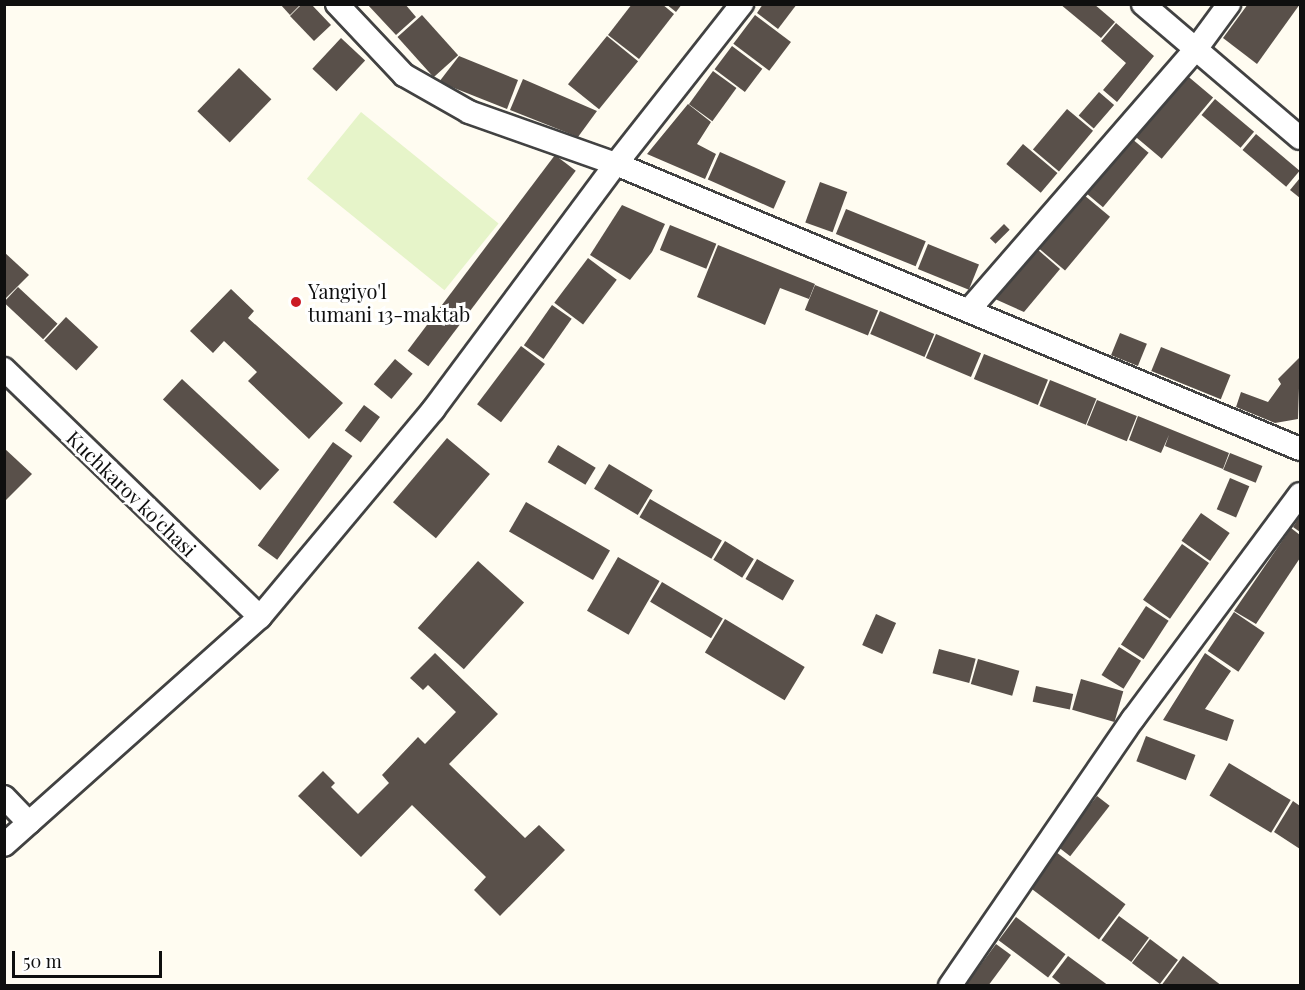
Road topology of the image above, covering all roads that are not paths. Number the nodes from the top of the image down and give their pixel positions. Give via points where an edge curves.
1 (337, 4) edge
2 (742, 4) edge
3 (1143, 4) edge
4 (1229, 4) edge
5 (1196, 49) junction
6 (1300, 138) edge
7 (616, 164) junction
8 (969, 310) junction
9 (4, 369) edge
10 (1300, 449) edge
11 (1300, 494) edge
12 (260, 617) junction
13 (4, 797) edge
14 (29, 824) junction
15 (4, 845) edge
16 (950, 986) edge

1 - 7 street via 404,75 469,112
2 - 7 street
3 - 5 street
4 - 5 street
5 - 6 street
5 - 8 street
7 - 8 street
7 - 12 street via 433,410
8 - 10 street
9 - 12 street, Kuchkarov ko'chasi
11 - 16 street via 1133,719
12 - 14 street
13 - 14 street
14 - 15 street

